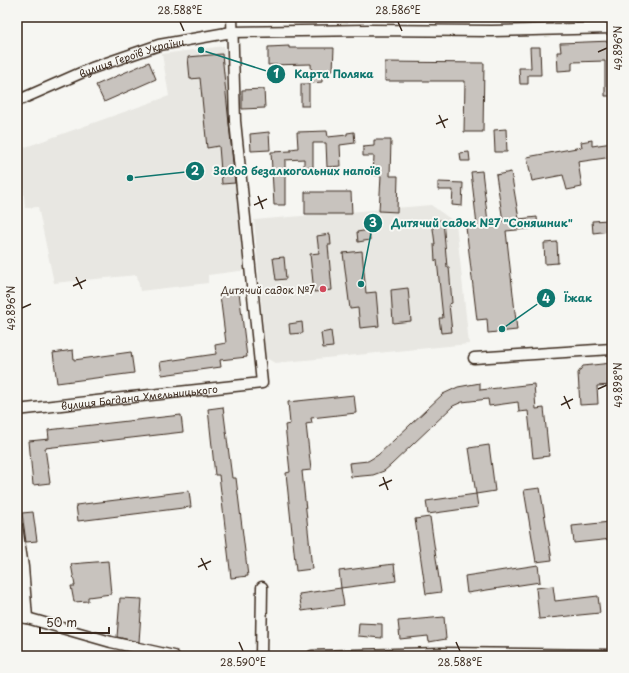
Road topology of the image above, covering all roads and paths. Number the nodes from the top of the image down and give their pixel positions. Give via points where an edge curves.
1 (232, 17) edge
2 (612, 28) edge
3 (232, 32) junction
4 (17, 101) edge
5 (612, 350) edge
6 (474, 358) dead end
7 (17, 410) edge
8 (17, 527) edge
9 (262, 587) dead end
10 (22, 617) edge
11 (612, 655) edge
12 (174, 656) edge
13 (262, 656) edge
14 (312, 656) edge

1 - 3 street
2 - 3 street, вулиця Героїв України
3 - 4 street, вулиця Героїв України via 159,45 92,68
3 - 7 street, вулиця Богдана Хмельницького via 235,120 262,383
5 - 6 street
8 - 10 street via 23,567
9 - 13 street
10 - 12 street via 111,642
11 - 14 street via 441,653

